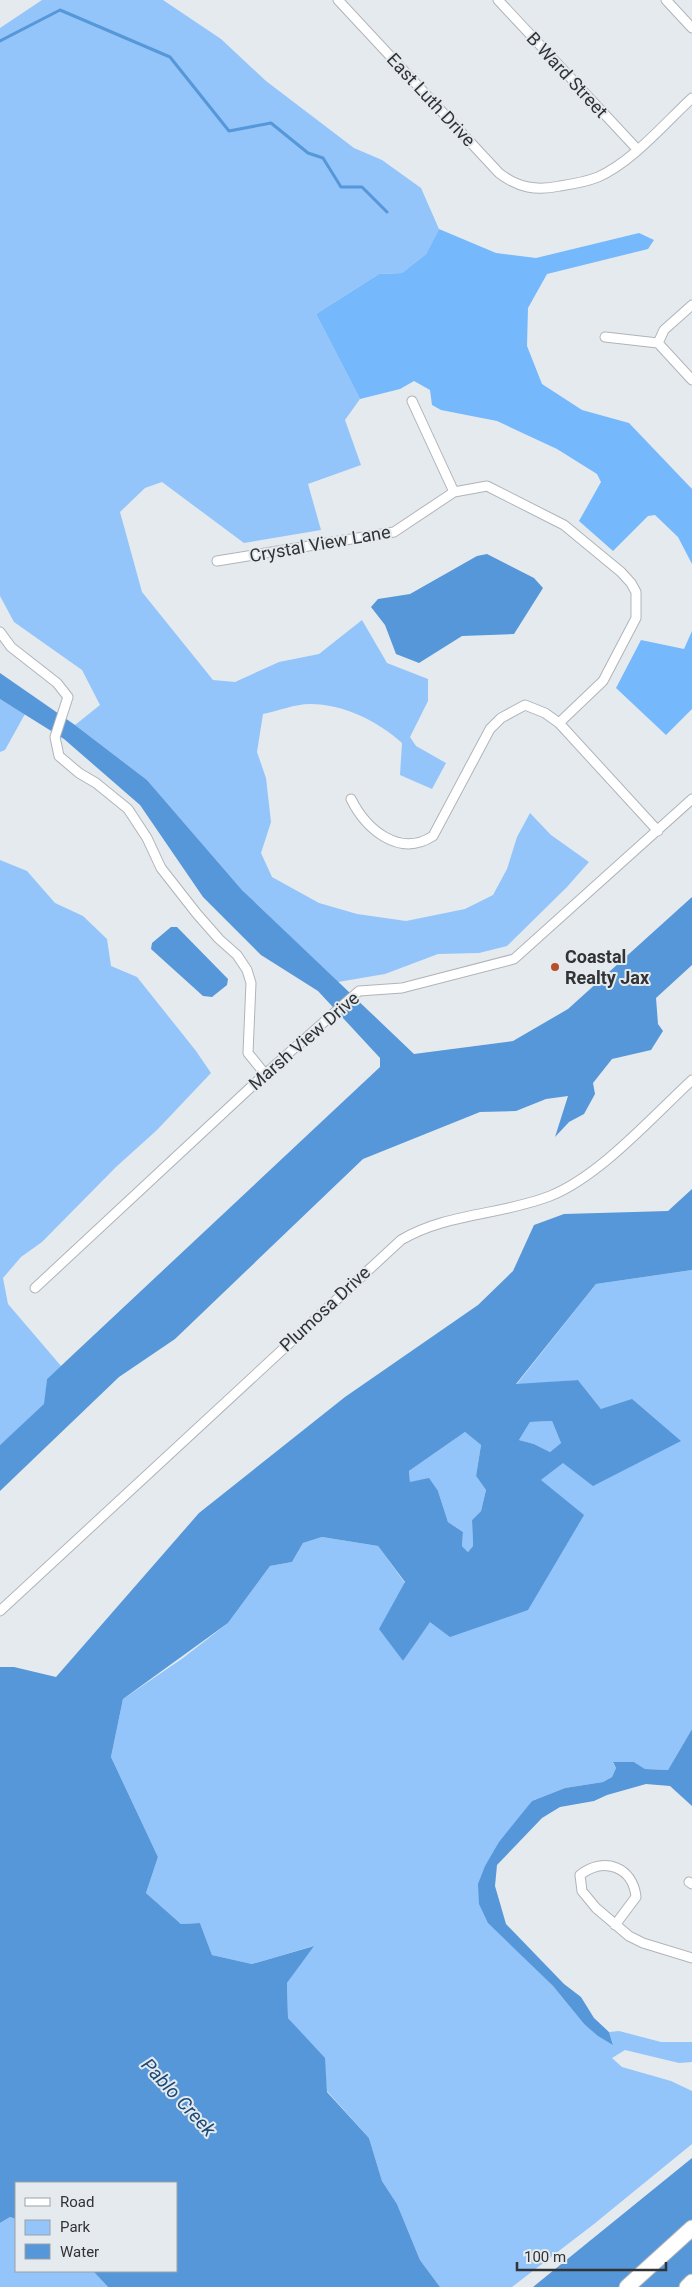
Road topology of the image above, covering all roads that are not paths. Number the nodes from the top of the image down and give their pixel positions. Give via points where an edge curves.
1 (338, 0) edge
2 (498, 0) edge
3 (666, 0) edge
4 (692, 28) edge
5 (692, 98) edge
6 (637, 149) junction
7 (692, 305) edge
8 (605, 337) dead end
9 (658, 343) junction
10 (692, 380) edge
11 (412, 402) dead end
12 (454, 492) junction
13 (217, 562) dead end
14 (0, 632) edge
15 (559, 723) junction
16 (350, 799) dead end
17 (692, 799) edge
18 (658, 831) junction
19 (265, 1074) junction
20 (692, 1080) edge
21 (35, 1288) dead end
22 (0, 1611) edge
23 (615, 1925) junction
24 (692, 1958) edge
25 (692, 2228) edge
26 (692, 2282) edge
27 (627, 2287) edge
28 (686, 2287) edge

1 - 6 street, East Luth Drive via 499,173 516,184 549,188 596,178
2 - 6 street, B Ward Street
3 - 4 street
5 - 6 street
7 - 9 street via 664,330
8 - 9 street
9 - 10 street
11 - 12 street
12 - 13 street, Crystal View Lane via 394,532
12 - 15 street, Crystal View Lane via 487,486 564,525 620,572 636,592 636,618 603,681
14 - 19 street via 11,647 64,690 68,697 54,737 59,756 128,809 162,868 197,914 237,955 247,970 251,983 248,1053
15 - 16 street via 525,705 500,718 480,745 433,836 421,844 404,845 377,833 360,816
15 - 18 street
17 - 18 street, Marsh View Drive
18 - 19 street, Marsh View Drive via 514,959 402,988 359,991
19 - 21 street, Marsh View Drive
20 - 22 street, Plumosa Drive via 578,1183 536,1201 427,1227 400,1240
23 - 23 street via 582,1892 580,1876 588,1870 614,1867 623,1870 632,1881 636,1897
23 - 24 street via 643,1943
25 - 27 highway
26 - 28 highway

